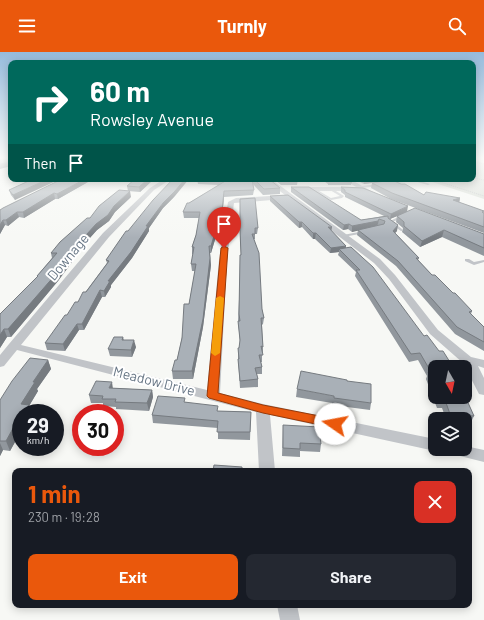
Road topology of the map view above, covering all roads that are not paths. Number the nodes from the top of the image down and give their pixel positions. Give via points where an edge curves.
1 (160, 185) edge
2 (276, 185) edge
3 (357, 185) edge
4 (390, 185) edge
5 (281, 188) junction
6 (313, 189) junction
7 (332, 189) junction
8 (366, 189) junction
9 (290, 196) junction
10 (382, 198) edge
11 (408, 214) edge
12 (401, 230) dead end
13 (368, 231) edge
14 (343, 236) junction
15 (467, 260) dead end
16 (484, 261) edge
17 (13, 346) junction
18 (467, 360) edge
19 (472, 361) edge
20 (0, 363) edge
21 (484, 364) edge
22 (472, 367) edge
23 (484, 391) edge
24 (213, 396) junction
25 (263, 409) junction
26 (428, 444) edge
27 (472, 453) edge
28 (484, 456) edge
29 (267, 468) edge
30 (288, 608) edge
31 (290, 620) edge

1 - 17 street, Downage via 106,235
2 - 5 street
3 - 8 street
4 - 8 lane
5 - 6 street
5 - 9 street
6 - 7 street
6 - 7 lane via 331,199 342,196
7 - 8 street
8 - 10 street
9 - 14 street
9 - 24 street via 231,202 223,260
11 - 12 lane via 390,222
13 - 14 lane
14 - 18 street via 377,261 434,332
15 - 16 lane via 474,264
17 - 20 street, Downage
17 - 24 street, Meadow Drive
19 - 21 street
22 - 23 street
24 - 25 street, Meadow Drive
25 - 26 street, Meadow Drive
25 - 29 street
27 - 28 street
30 - 31 street

